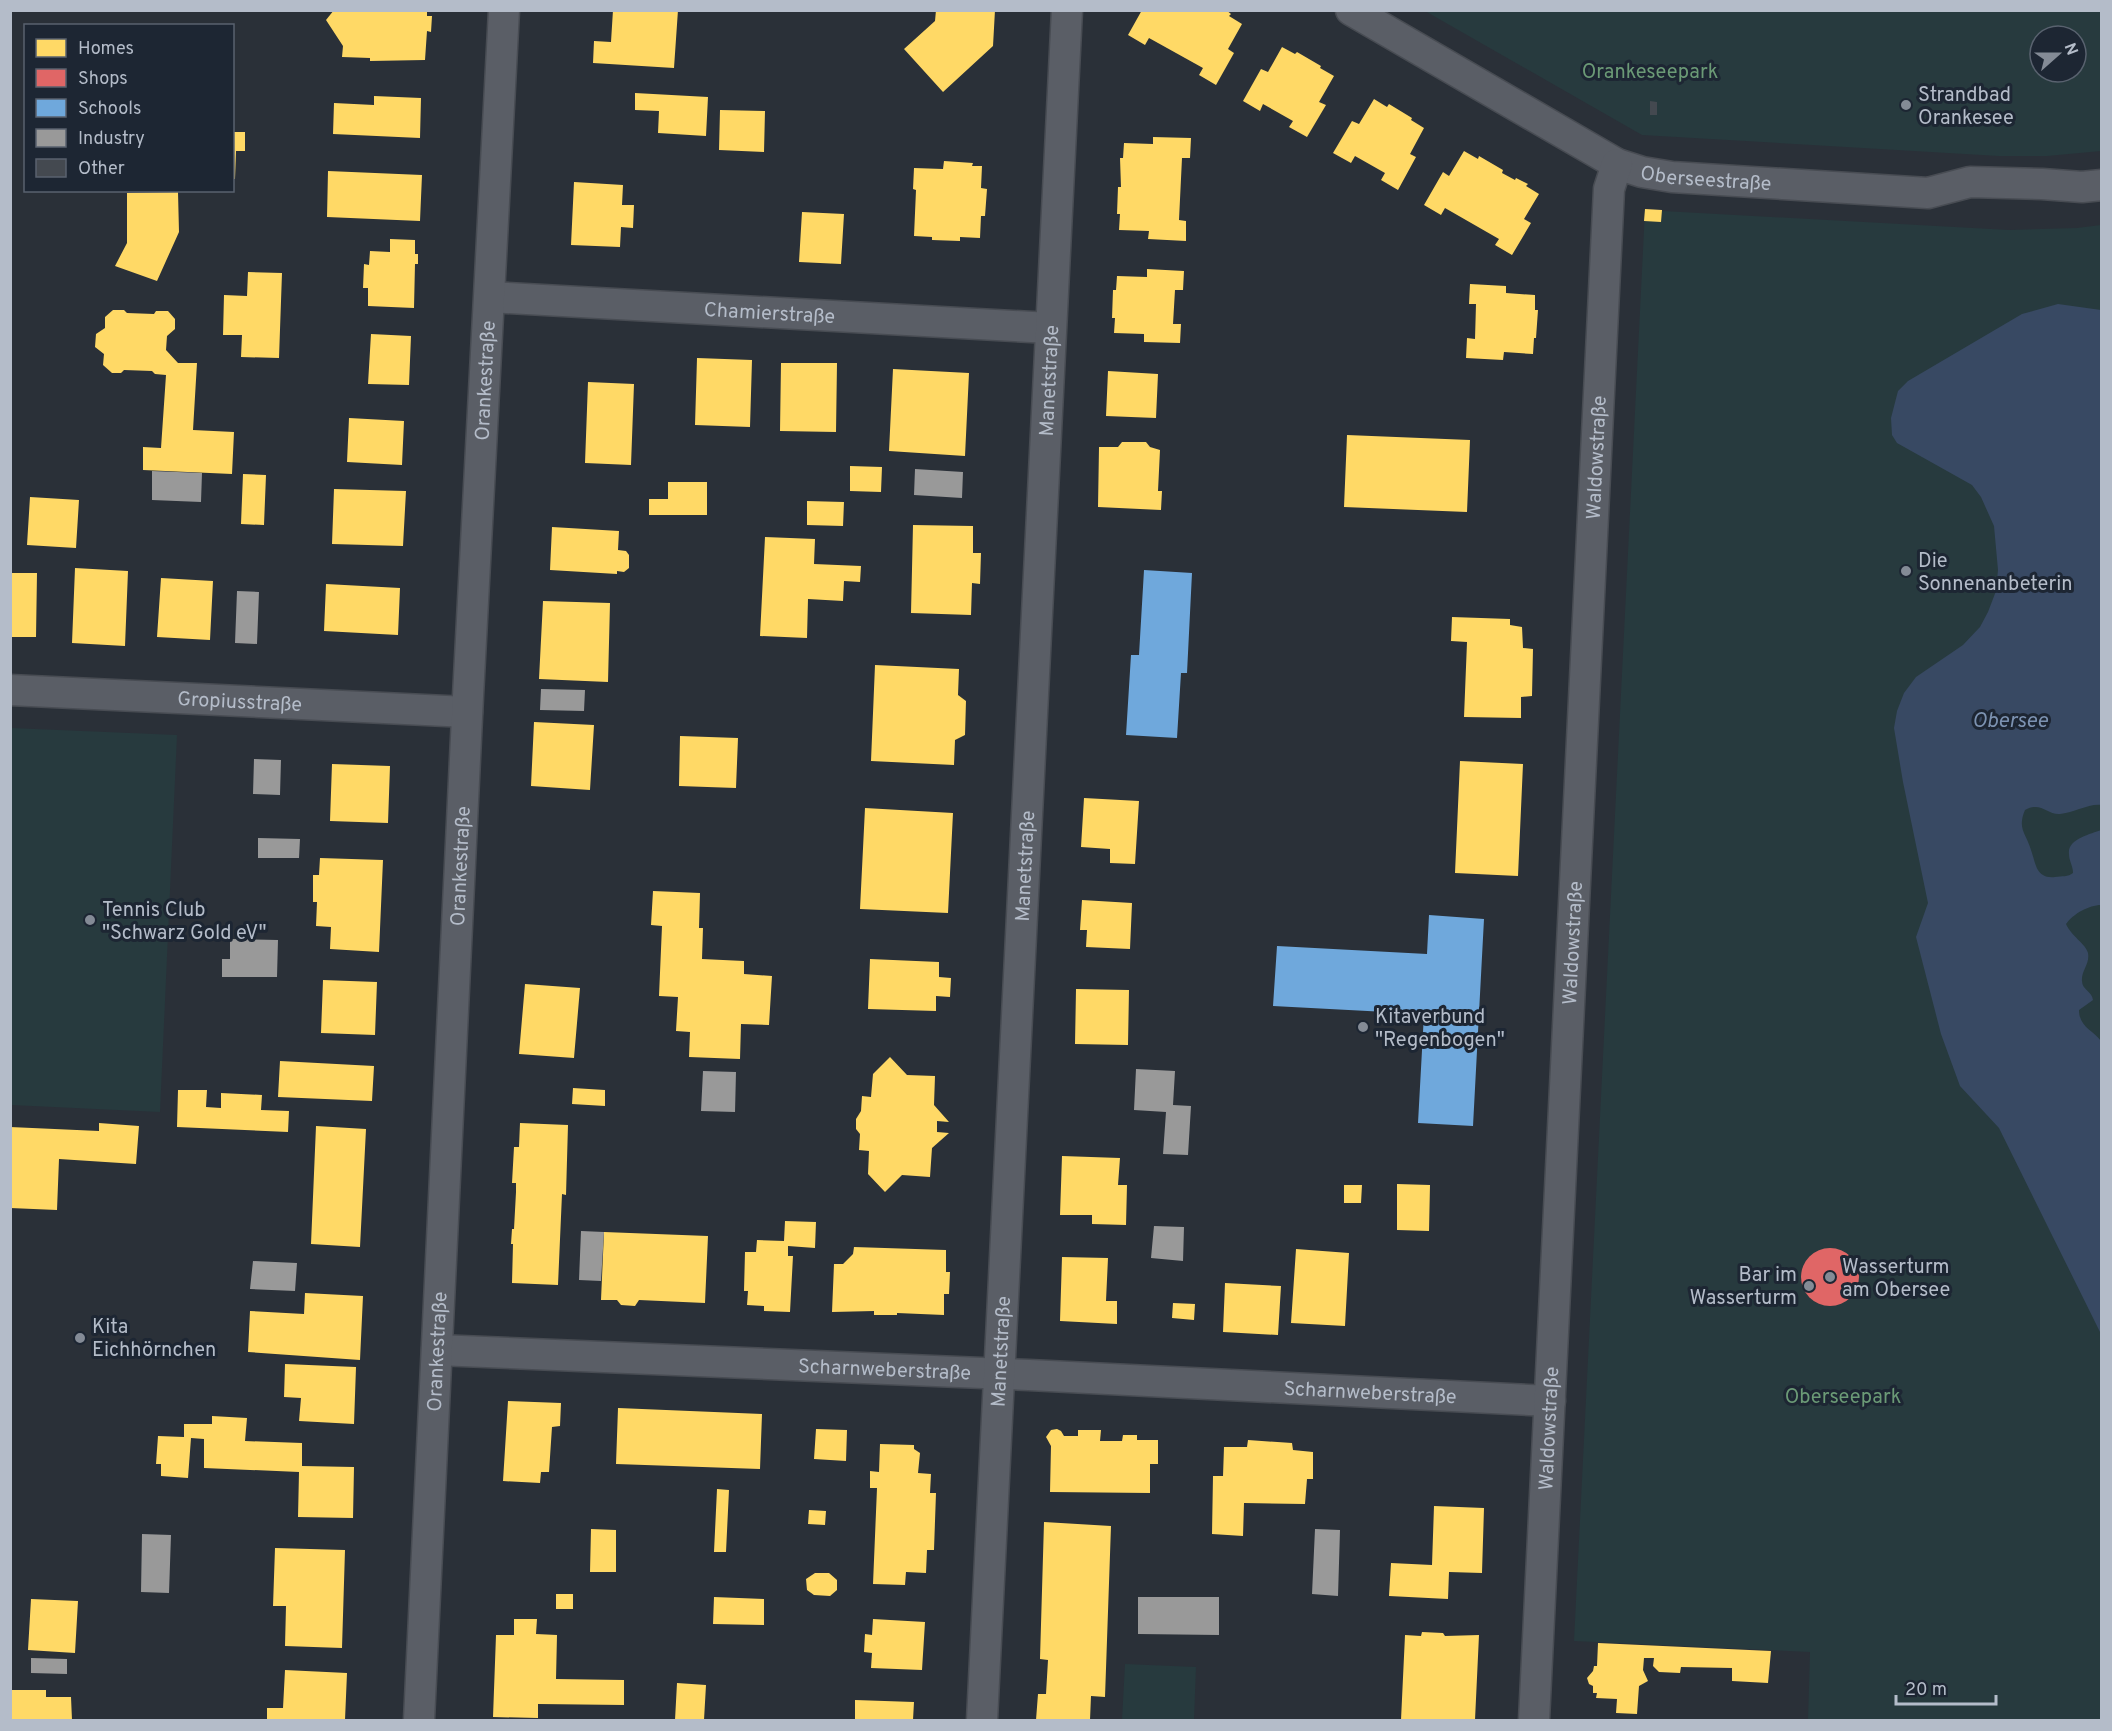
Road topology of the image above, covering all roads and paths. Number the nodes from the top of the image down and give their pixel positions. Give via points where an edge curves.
1 (504, 10) edge
2 (1067, 10) edge
3 (1351, 10) edge
4 (1617, 164) junction
5 (2102, 185) edge
6 (490, 297) junction
7 (1050, 328) junction
8 (10, 690) edge
9 (467, 712) junction
10 (437, 1350) junction
11 (1000, 1374) junction
12 (1550, 1401) junction
13 (420, 1720) edge
14 (982, 1720) edge
15 (1534, 1720) edge

1 - 6 street, Orankestraße
2 - 7 street, Manetstraße
3 - 4 street, Oberseestraße
4 - 5 street, Oberseestraße via 1672,177 1928,193 1970,182
4 - 12 street, Waldowstraße via 1609,189
6 - 7 street, Chamierstraße
6 - 9 street, Orankestraße
7 - 11 street, Manetstraße
8 - 9 street, Gropiusstraße
9 - 10 street, Orankestraße
10 - 11 street, Scharnweberstraße
10 - 13 street, Orankestraße
11 - 12 street, Scharnweberstraße
11 - 14 street, Manetstraße
12 - 15 street, Waldowstraße

